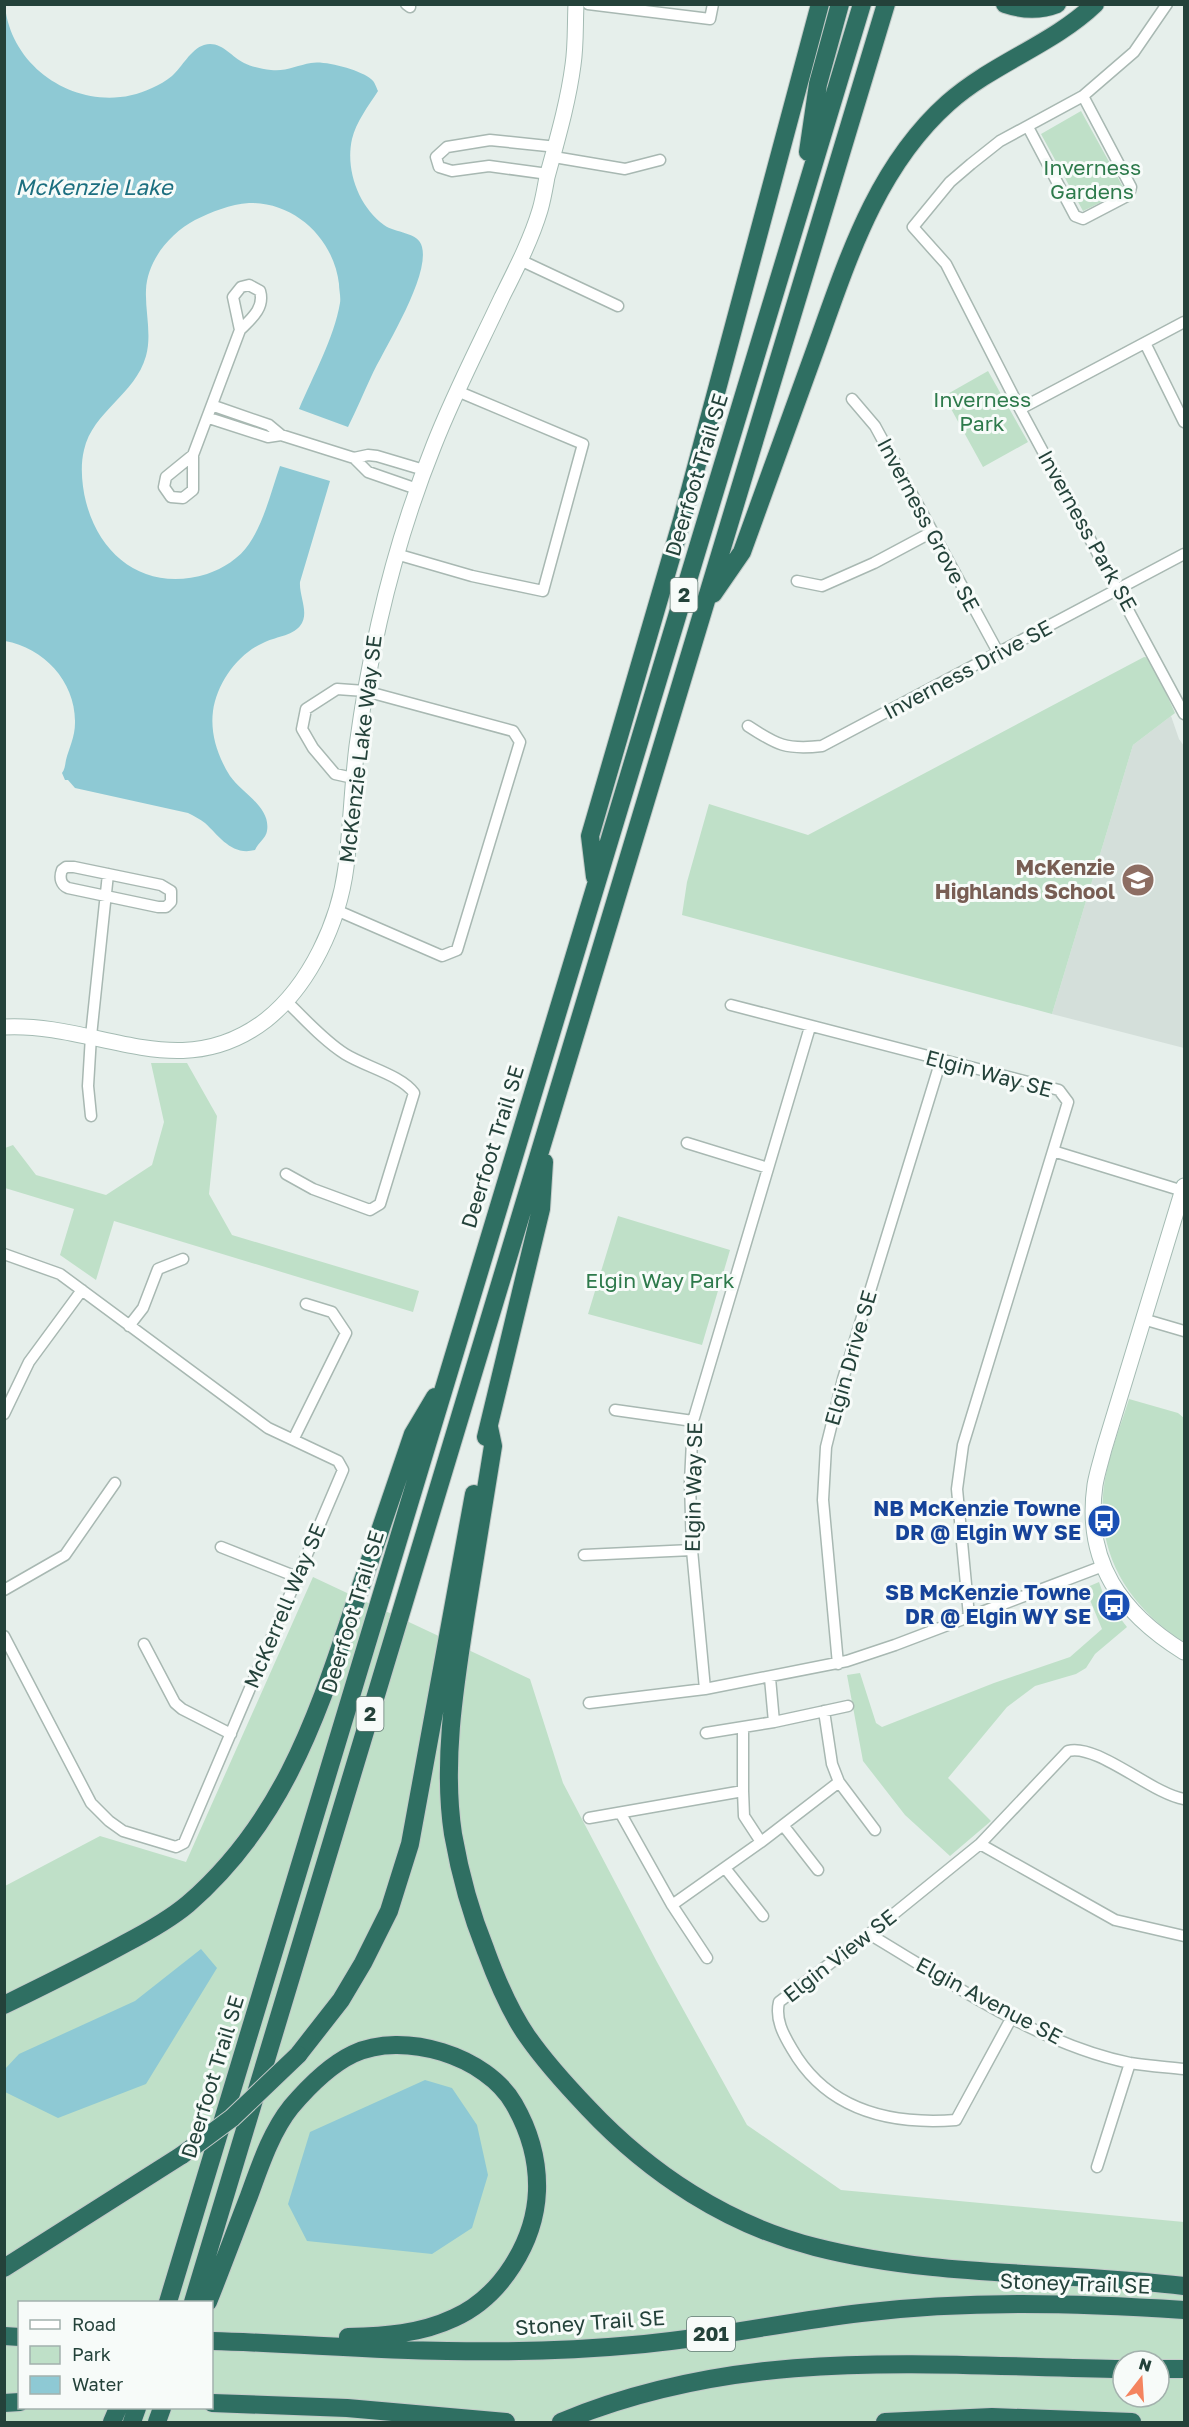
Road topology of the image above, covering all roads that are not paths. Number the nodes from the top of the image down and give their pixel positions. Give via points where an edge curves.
1 (576, 4) edge
2 (588, 4) edge
3 (713, 4) edge
4 (819, 4) edge
5 (840, 4) edge
6 (862, 4) edge
7 (886, 4) edge
8 (1005, 4) edge
9 (1057, 4) edge
10 (1095, 4) edge
11 (1167, 4) edge
12 (1083, 96) junction
13 (1028, 127) junction
14 (556, 152) junction
15 (660, 160) dead end
16 (548, 174) junction
17 (798, 216) junction
18 (520, 260) junction
19 (618, 306) dead end
20 (1185, 322) edge
21 (240, 330) dead end
22 (1145, 343) junction
23 (457, 391) junction
24 (852, 399) dead end
25 (214, 406) junction
26 (1020, 409) junction
27 (209, 418) junction
28 (1185, 422) edge
29 (281, 435) junction
30 (193, 455) dead end
31 (354, 458) junction
32 (424, 470) junction
33 (417, 489) junction
34 (932, 532) junction
35 (396, 554) junction
36 (1185, 554) edge
37 (797, 581) dead end
38 (1118, 590) junction
39 (702, 611) junction
40 (999, 654) junction
41 (365, 691) junction
42 (1185, 714) edge
43 (748, 726) dead end
44 (353, 778) junction
45 (108, 874) junction
46 (596, 884) junction
47 (106, 896) junction
48 (336, 910) junction
49 (286, 1001) junction
50 (731, 1005) dead end
51 (4, 1027) edge
52 (810, 1027) junction
53 (91, 1036) junction
54 (941, 1060) junction
55 (91, 1116) dead end
56 (547, 1125) junction
57 (687, 1143) dead end
58 (1053, 1151) junction
59 (768, 1168) junction
60 (286, 1174) dead end
61 (1184, 1188) edge
62 (4, 1254) edge
63 (183, 1259) dead end
64 (82, 1290) junction
65 (306, 1304) dead end
66 (1143, 1319) junction
67 (129, 1326) junction
68 (1185, 1331) edge
69 (447, 1377) junction
70 (615, 1410) dead end
71 (4, 1414) edge
72 (693, 1421) junction
73 (489, 1427) junction
74 (294, 1438) junction
75 (116, 1482) dead end
76 (221, 1547) dead end
77 (692, 1550) junction
78 (584, 1555) dead end
79 (1104, 1566) junction
80 (297, 1577) junction
81 (4, 1590) edge
82 (969, 1616) junction
83 (4, 1636) edge
84 (144, 1644) dead end
85 (1185, 1652) edge
86 (838, 1664) junction
87 (770, 1678) junction
88 (705, 1689) junction
89 (589, 1703) dead end
90 (848, 1706) dead end
91 (824, 1711) junction
92 (774, 1722) junction
93 (743, 1727) junction
94 (706, 1733) dead end
95 (231, 1734) junction
96 (839, 1782) junction
97 (743, 1791) junction
98 (1185, 1799) edge
99 (621, 1814) junction
100 (590, 1818) dead end
101 (783, 1825) junction
102 (875, 1830) dead end
103 (761, 1842) junction
104 (980, 1844) junction
105 (725, 1868) junction
106 (818, 1870) dead end
107 (672, 1905) junction
108 (763, 1916) dead end
109 (869, 1934) junction
110 (1185, 1936) edge
111 (707, 1958) dead end
112 (4, 2005) edge
113 (1012, 2017) junction
114 (1130, 2062) junction
115 (1185, 2069) edge
116 (1097, 2168) dead end
117 (183, 2253) junction
118 (4, 2268) edge
119 (1185, 2286) edge
120 (159, 2301) edge
121 (168, 2301) edge
122 (193, 2301) edge
123 (208, 2301) edge
124 (1185, 2310) edge
125 (213, 2341) edge
126 (233, 2342) junction
127 (1111, 2368) edge
128 (213, 2403) edge
129 (506, 2422) edge
130 (561, 2422) edge
131 (885, 2422) edge
132 (1132, 2422) edge

1 - 14 street, McKenzie Lake Way SE via 573,65
2 - 3 street via 710,19
4 - 46 highway via 682,520 590,837
5 - 17 highway via 818,84
6 - 17 highway, Deerfoot Trail SE / 2
7 - 39 highway, Deerfoot Trail SE / 2
8 - 9 highway via 1020,9 1044,9
10 - 39 highway via 1061,33 998,68 949,102 901,154 880,187 851,250 742,552
11 - 12 street via 1134,52
12 - 13 street
12 - 13 street via 1131,187 1129,195 1083,219 1075,216
13 - 26 street, Inverness Park SE via 1000,141 950,182 914,227 946,264
14 - 15 street via 625,169
14 - 16 street, McKenzie Lake Way SE
14 - 16 street via 490,140 447,147 436,157 439,167 452,171 489,165
16 - 18 street, McKenzie Lake Way SE via 540,210
17 - 46 highway, Deerfoot Trail SE / 2
18 - 19 street
18 - 23 street, McKenzie Lake Way SE
20 - 22 street
21 - 25 street
22 - 26 street
22 - 28 street
23 - 32 street, McKenzie Lake Way SE
23 - 35 street via 583,444 543,591
24 - 34 street, Inverness Grove SE via 875,426
25 - 27 street
25 - 29 street via 269,425
26 - 38 street, Inverness Park SE
27 - 29 street via 265,436
27 - 30 street
29 - 31 street
31 - 32 street via 377,456
31 - 33 street via 368,472
32 - 33 street, McKenzie Lake Way SE
33 - 35 street, McKenzie Lake Way SE
34 - 37 street via 822,586
34 - 40 street, Inverness Grove SE
35 - 41 street, McKenzie Lake Way SE
36 - 38 street, Inverness Drive SE
38 - 40 street, Inverness Drive SE
38 - 42 street, Inverness Park SE
39 - 56 highway, Deerfoot Trail SE / 2
40 - 43 street, Inverness Drive SE via 822,746 794,749 771,741
41 - 44 street, McKenzie Lake Way SE
41 - 44 street via 337,689 306,709 302,729 335,774
41 - 48 street via 513,731 520,741 457,950 442,956
44 - 48 street, McKenzie Lake Way SE via 346,866
45 - 47 street
45 - 47 street via 71,867 63,869 60,875 65,887
45 - 47 street via 165,886 172,899 168,906 161,907
46 - 69 highway, Deerfoot Trail SE / 2
47 - 53 street
48 - 49 street, McKenzie Lake Way SE via 310,966
49 - 53 street, McKenzie Lake Way SE via 246,1033 199,1050 157,1051
49 - 60 street via 334,1046 407,1083 414,1093 380,1204 370,1210 313,1189
50 - 52 street, Elgin Way SE
51 - 53 street, McKenzie Lake Way SE via 43,1028
52 - 54 street, Elgin Way SE
52 - 59 street, Elgin Way SE
53 - 55 street
54 - 58 street, Elgin Way SE via 1059,1090 1068,1102
54 - 86 street, Elgin Drive SE via 843,1379 826,1447 823,1500
56 - 73 highway via 541,1209
56 - 122 highway, Deerfoot Trail SE / 2
57 - 59 street
58 - 61 street
58 - 82 street, Elgin Way SE via 963,1445 957,1489
59 - 72 street, Elgin Way SE
61 - 66 street
62 - 64 street, McKerrell Way SE via 60,1274
63 - 67 street via 158,1269 143,1308
64 - 67 street, McKerrell Way SE
64 - 71 street via 31,1359
65 - 74 street via 332,1312 346,1333
66 - 68 street
66 - 79 street via 1095,1484 1093,1515
67 - 74 street, McKerrell Way SE via 268,1428
69 - 112 highway via 413,1434 320,1707 291,1772 260,1824 219,1874 186,1905 99,1958
69 - 117 highway, Deerfoot Trail SE / 2
70 - 72 street
72 - 77 street, Elgin Way SE
73 - 118 highway, bridge via 465,1537 410,1844 389,1911 363,1964 341,2000 298,2055 232,2118 182,2155
73 - 119 highway via 493,1446 454,1691 449,1760 453,1832 466,1891 502,1993 525,2035 553,2071 609,2130 677,2185 723,2213 813,2247 868,2259 954,2269
74 - 80 street, McKerrell Way SE via 338,1461 344,1470
75 - 81 street via 65,1555
76 - 80 street
77 - 78 street
77 - 88 street, Elgin Way SE
79 - 82 street
79 - 85 street via 1132,1612
80 - 95 street, McKerrell Way SE
82 - 86 street
83 - 95 street, McKerrell Way SE via 91,1803 123,1831 176,1847 184,1843
84 - 95 street via 175,1703
86 - 87 street
87 - 88 street
87 - 92 street
88 - 89 street
90 - 91 street
91 - 92 street
91 - 96 street via 832,1764
92 - 93 street
93 - 94 street
93 - 97 street
96 - 101 street
96 - 102 street
97 - 99 street
97 - 103 street via 744,1816
98 - 104 street, Elgin View SE via 1085,1750 1074,1749
99 - 100 street
99 - 107 street
101 - 103 street
101 - 106 street
103 - 105 street
104 - 109 street, Elgin View SE
104 - 110 street via 1115,1920
105 - 107 street
105 - 108 street
107 - 111 street
109 - 113 street, Elgin Avenue SE
109 - 113 street, Elgin View SE via 779,2002 776,2014 800,2063 833,2096 867,2112 930,2122 956,2121
113 - 114 street, Elgin Avenue SE via 1070,2044
114 - 115 street, Elgin Avenue SE
114 - 116 street
117 - 120 highway
117 - 121 highway, Deerfoot Trail SE / 2
123 - 126 highway via 266,2151 282,2122 314,2082 353,2054 399,2044 438,2051 482,2071 513,2103 532,2146 535,2207 531,2227 517,2257 488,2296 457,2318 412,2332
124 - 126 highway, Stoney Trail SE / 201 via 1088,2304 945,2306 863,2313 634,2345 522,2351
125 - 126 highway, Stoney Trail SE / 201
127 - 130 highway via 827,2365 714,2378 640,2394
128 - 129 highway via 347,2408
131 - 132 highway via 992,2417

